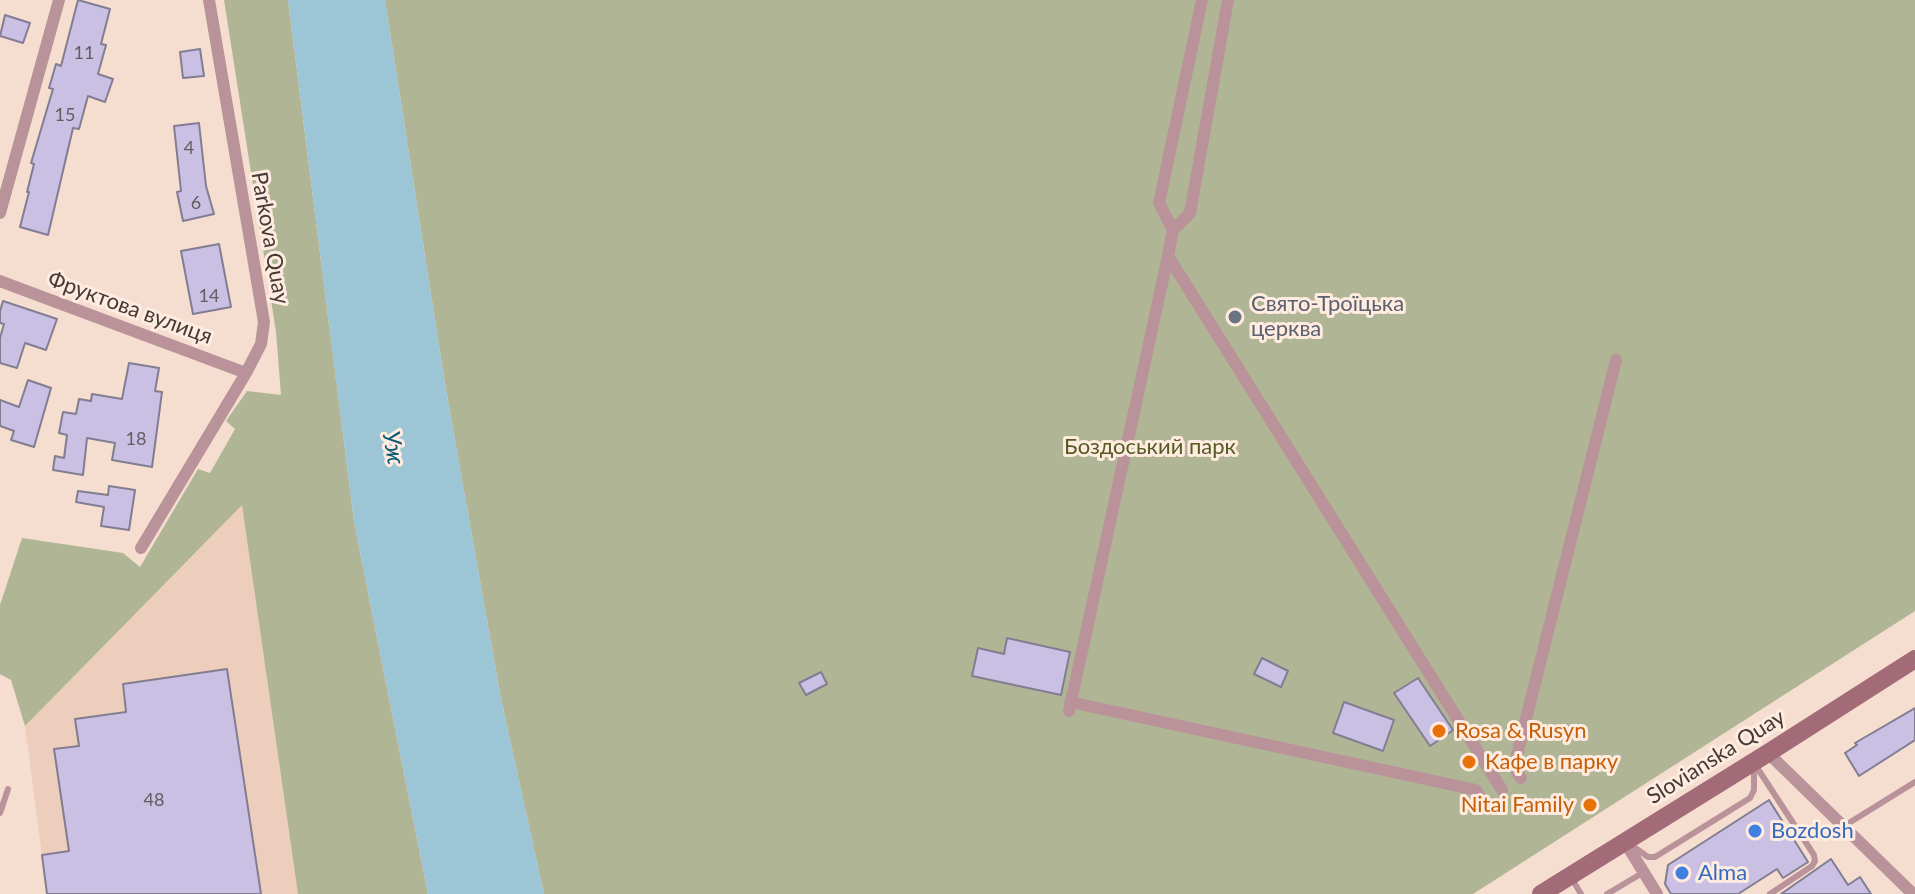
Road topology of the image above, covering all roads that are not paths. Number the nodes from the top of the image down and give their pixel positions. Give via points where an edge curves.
1 (59, 0) edge
2 (209, 0) edge
3 (1202, 0) edge
4 (1228, 0) edge
5 (0, 213) edge
6 (1173, 230) junction
7 (1168, 256) junction
8 (0, 281) edge
9 (1616, 360) dead end
10 (246, 373) junction
11 (141, 548) dead end
12 (1915, 659) edge
13 (1761, 758) junction
14 (1521, 778) dead end
15 (1915, 782) edge
16 (8, 789) dead end
17 (1502, 790) dead end
18 (1483, 802) dead end
19 (0, 813) edge
20 (1844, 826) junction
21 (1625, 842) junction
22 (1644, 872) junction
23 (1570, 876) junction
24 (1541, 894) edge
25 (1581, 894) edge
26 (1607, 894) edge
27 (1657, 894) edge
28 (1769, 894) edge
29 (1913, 894) edge

1 - 5 street
2 - 10 street, Parkova Quay via 264,322 261,344
3 - 6 street via 1159,203
4 - 6 street via 1190,213
6 - 7 street
7 - 17 street
7 - 18 street via 1070,706 1476,790
8 - 10 street, Фруктова вулиця
9 - 14 street via 1514,767
10 - 11 street, Parkova Quay
12 - 13 street, Slovianska Quay
13 - 20 street
13 - 21 street, Slovianska Quay
13 - 21 lane via 1750,798 1679,842 1651,858
13 - 28 lane via 1814,855 1812,866
15 - 20 lane
16 - 19 lane
20 - 29 street
21 - 22 street
21 - 23 street, Slovianska Quay
22 - 26 lane
22 - 27 street
23 - 24 street, Slovianska Quay
23 - 25 lane

